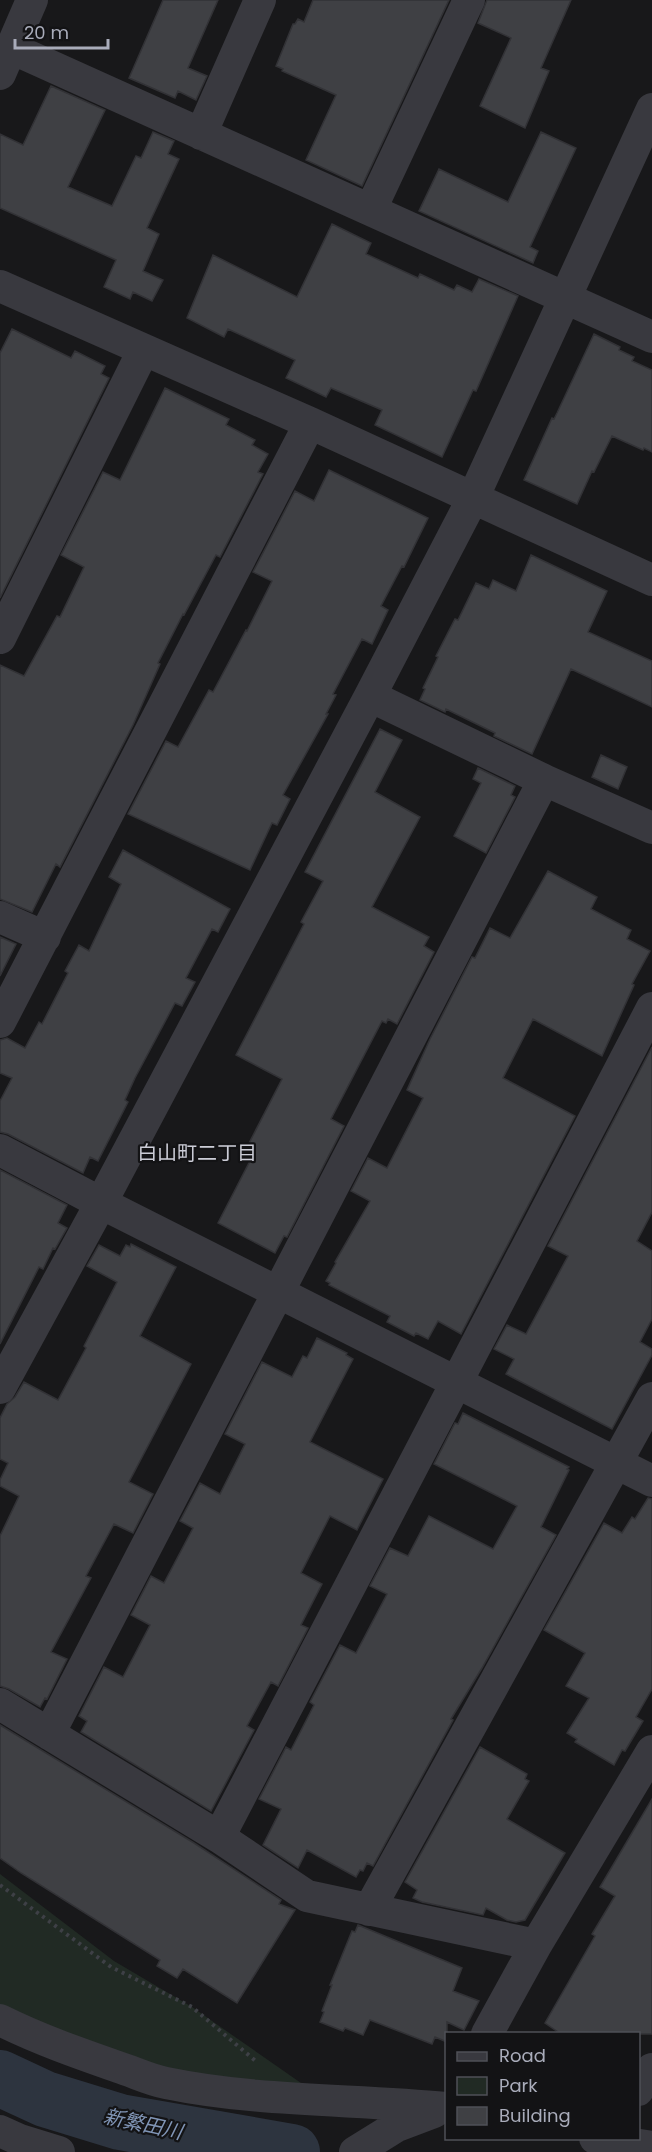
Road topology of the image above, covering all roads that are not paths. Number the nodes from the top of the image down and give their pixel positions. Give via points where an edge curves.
1 (32, 0) edge
2 (260, 0) edge
3 (469, 0) edge
4 (6, 61) edge
5 (652, 109) edge
6 (201, 134) junction
7 (371, 209) junction
8 (0, 286) edge
9 (564, 297) junction
10 (652, 337) edge
11 (143, 351) junction
12 (310, 423) junction
13 (473, 498) junction
14 (652, 580) edge
15 (0, 638) edge
16 (370, 696) junction
17 (544, 780) junction
18 (652, 828) edge
19 (0, 917) edge
20 (45, 937) junction
21 (0, 1022) edge
22 (648, 1028) edge
23 (0, 1150) edge
24 (101, 1203) junction
25 (278, 1292) junction
26 (457, 1381) junction
27 (0, 1388) edge
28 (652, 1398) edge
29 (616, 1463) junction
30 (652, 1480) edge
31 (0, 1704) edge
32 (49, 1734) junction
33 (652, 1751) edge
34 (219, 1837) junction
35 (369, 1911) junction
36 (537, 1945) junction
37 (0, 2020) edge
38 (488, 2032) edge
39 (652, 2069) edge
40 (640, 2089) edge
41 (445, 2107) edge
42 (445, 2107) edge
43 (0, 2131) edge
44 (602, 2140) edge
45 (652, 2147) edge
46 (59, 2152) edge
47 (355, 2152) edge

1 - 4 street
2 - 6 street
3 - 7 street
4 - 6 street
5 - 9 street
6 - 7 street
7 - 9 street
8 - 11 street
9 - 10 street
9 - 13 street
11 - 12 street
11 - 15 street
12 - 13 street
12 - 20 street
13 - 14 street
13 - 16 street
16 - 17 street
16 - 24 street
17 - 18 street
17 - 25 street
19 - 20 street
20 - 21 street
22 - 26 street
23 - 24 street
24 - 25 street
24 - 27 street
25 - 26 street
25 - 32 street
26 - 29 street
26 - 34 street
28 - 29 street
29 - 30 street
29 - 35 street
31 - 32 street
32 - 34 street
33 - 36 street
34 - 35 street via 307,1896
35 - 36 street
36 - 38 street
37 - 41 street via 163,2082 279,2098
39 - 40 street
42 - 47 street via 397,2126
43 - 46 street
44 - 45 street

